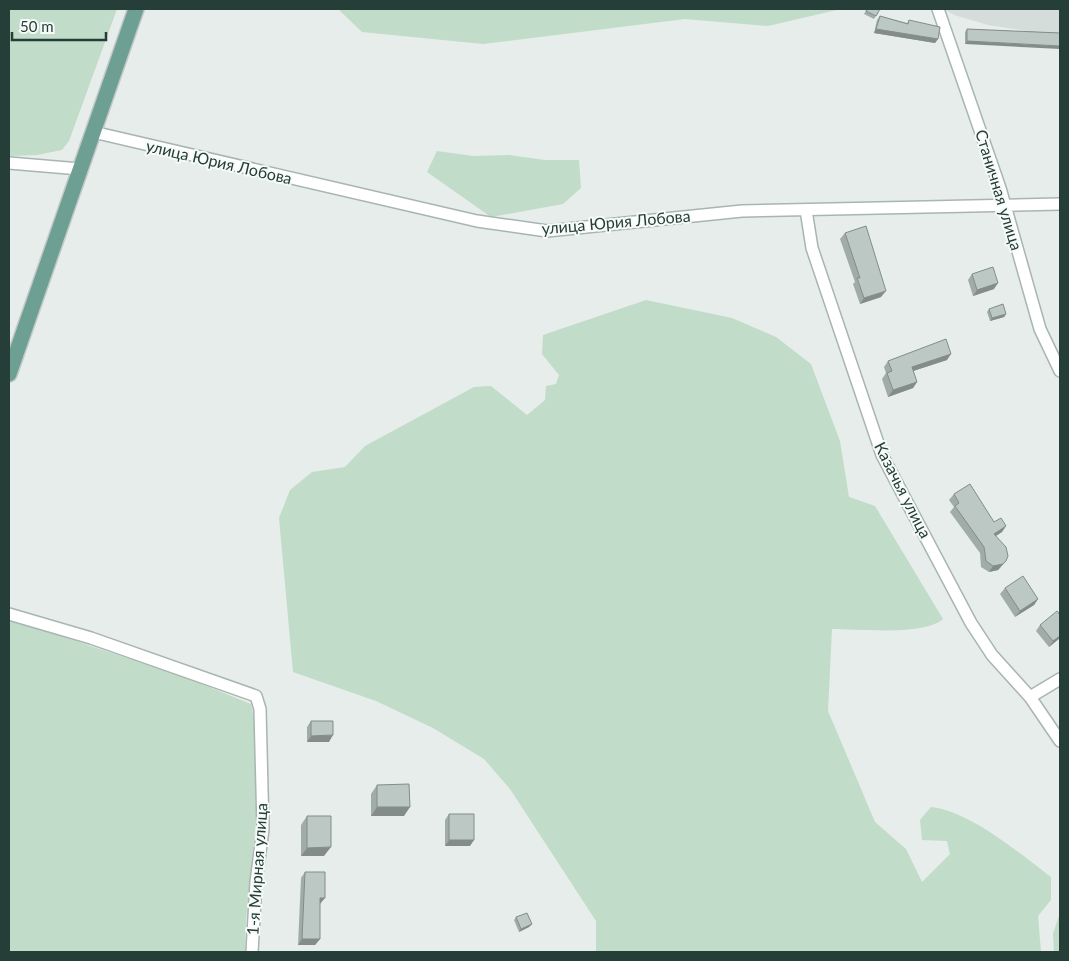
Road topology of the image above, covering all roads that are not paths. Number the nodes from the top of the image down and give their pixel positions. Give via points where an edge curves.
1 (136, 9) edge
2 (938, 9) edge
3 (93, 132) junction
4 (9, 163) edge
5 (80, 169) junction
6 (1060, 204) edge
7 (1005, 205) junction
8 (806, 210) junction
9 (14, 347) edge
10 (1060, 371) edge
11 (9, 374) edge
12 (9, 614) edge
13 (1060, 679) edge
14 (1030, 697) junction
15 (1060, 741) edge
16 (252, 952) edge

1 - 3 main road
2 - 7 street, Станичная улица
3 - 5 main road
3 - 8 street, улица Юрия Лобова via 470,220 547,231 742,211
4 - 5 street
5 - 9 main road
6 - 7 street, улица Юрия Лобова
7 - 8 street, улица Юрия Лобова
7 - 10 street, Станичная улица via 1038,321
8 - 14 street, Казачья улица via 812,248 882,455 971,622 992,655
9 - 11 main road
12 - 16 street, 1-я Мирная улица via 91,638 256,696 260,709 263,829
13 - 14 street
14 - 15 street, Казачья улица

